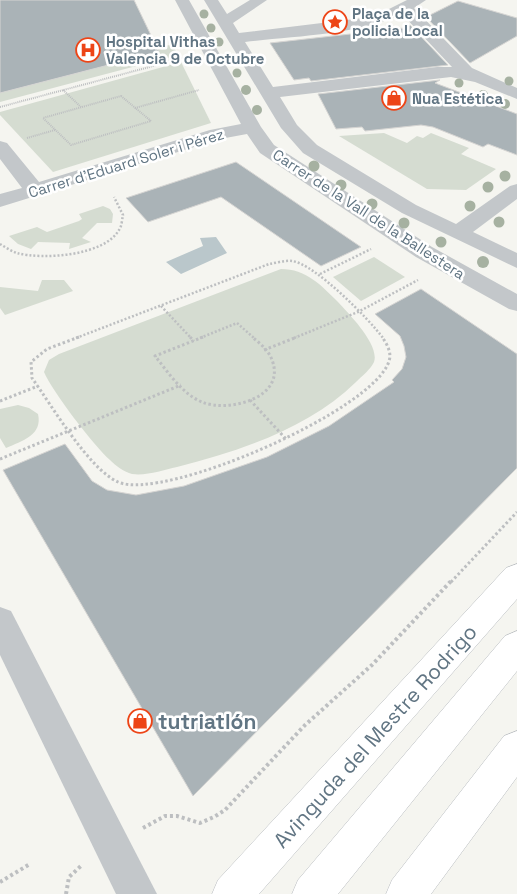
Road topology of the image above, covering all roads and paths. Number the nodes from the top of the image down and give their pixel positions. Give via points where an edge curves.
1 (182, 0) edge
2 (211, 0) edge
3 (260, 0) edge
4 (419, 0) edge
5 (404, 7) junction
6 (229, 30) junction
7 (182, 58) dead end
8 (474, 77) junction
9 (63, 90) junction
10 (199, 90) dead end
11 (268, 93) junction
12 (517, 94) edge
13 (0, 107) edge
14 (81, 107) junction
15 (135, 108) junction
16 (252, 128) junction
17 (56, 130) junction
18 (27, 138) dead end
19 (0, 147) edge
20 (35, 190) junction
21 (517, 190) edge
22 (114, 197) dead end
23 (0, 201) edge
24 (457, 232) junction
25 (0, 244) edge
26 (373, 248) dead end
27 (517, 261) edge
28 (320, 274) junction
29 (420, 279) dead end
30 (517, 304) edge
31 (161, 306) junction
32 (358, 312) junction
33 (194, 341) junction
34 (264, 350) junction
35 (181, 385) junction
36 (38, 386) junction
37 (250, 400) junction
38 (0, 401) edge
39 (70, 430) junction
40 (286, 439) junction
41 (0, 459) edge
42 (517, 512) edge
43 (517, 577) edge
44 (0, 621) edge
45 (517, 646) edge
46 (517, 748) edge
47 (158, 818) dead end
48 (30, 864) dead end
49 (75, 869) dead end
50 (0, 882) edge
51 (66, 894) edge
52 (136, 894) edge
53 (232, 894) edge
54 (312, 894) edge
55 (406, 894) edge

1 - 16 street, Carrer de la Vall de la Ballestera
2 - 6 street, Carrer de la Vall de la Ballestera
3 - 6 street
4 - 5 street
5 - 6 street via 363,23
5 - 8 street
6 - 11 street, Carrer de la Vall de la Ballestera
7 - 9 path
8 - 11 street via 437,72
8 - 12 street
9 - 13 path
9 - 14 path
10 - 15 path
11 - 24 street, Carrer de la Vall de la Ballestera via 290,128 310,149 409,209
14 - 15 path via 121,96
14 - 17 path via 43,118
15 - 17 path via 151,122 71,146
16 - 20 street, Carrer d'Eduard Soler i Pérez via 217,134
16 - 30 street, Carrer de la Vall de la Ballestera via 278,158 424,252
17 - 18 path
19 - 20 street
20 - 23 street, Carrer d'Eduard Soler i Pérez
21 - 24 street
22 - 25 path via 124,214 122,224 116,234 95,248 58,257 18,254
24 - 27 street, Carrer de la Vall de la Ballestera
26 - 28 path
28 - 31 path via 302,264 280,262
28 - 32 path
29 - 32 path
31 - 33 path
31 - 36 path via 42,352 31,362 30,370
32 - 34 path
32 - 40 path via 385,342 390,362 373,384 348,404
33 - 34 path via 237,323
33 - 35 path via 155,356
34 - 37 path via 273,361 273,383 266,392
35 - 37 path via 202,402 218,406
35 - 39 path
36 - 38 path
36 - 39 path
37 - 40 path
39 - 40 path via 104,474 128,485 167,481 216,468
39 - 41 path
42 - 47 path via 372,665 305,725 225,810 202,823 167,815
43 - 53 main road, Avinguda del Mestre Rodrigo
44 - 52 street
45 - 54 main road
46 - 55 main road
48 - 50 path
49 - 51 path via 68,876

